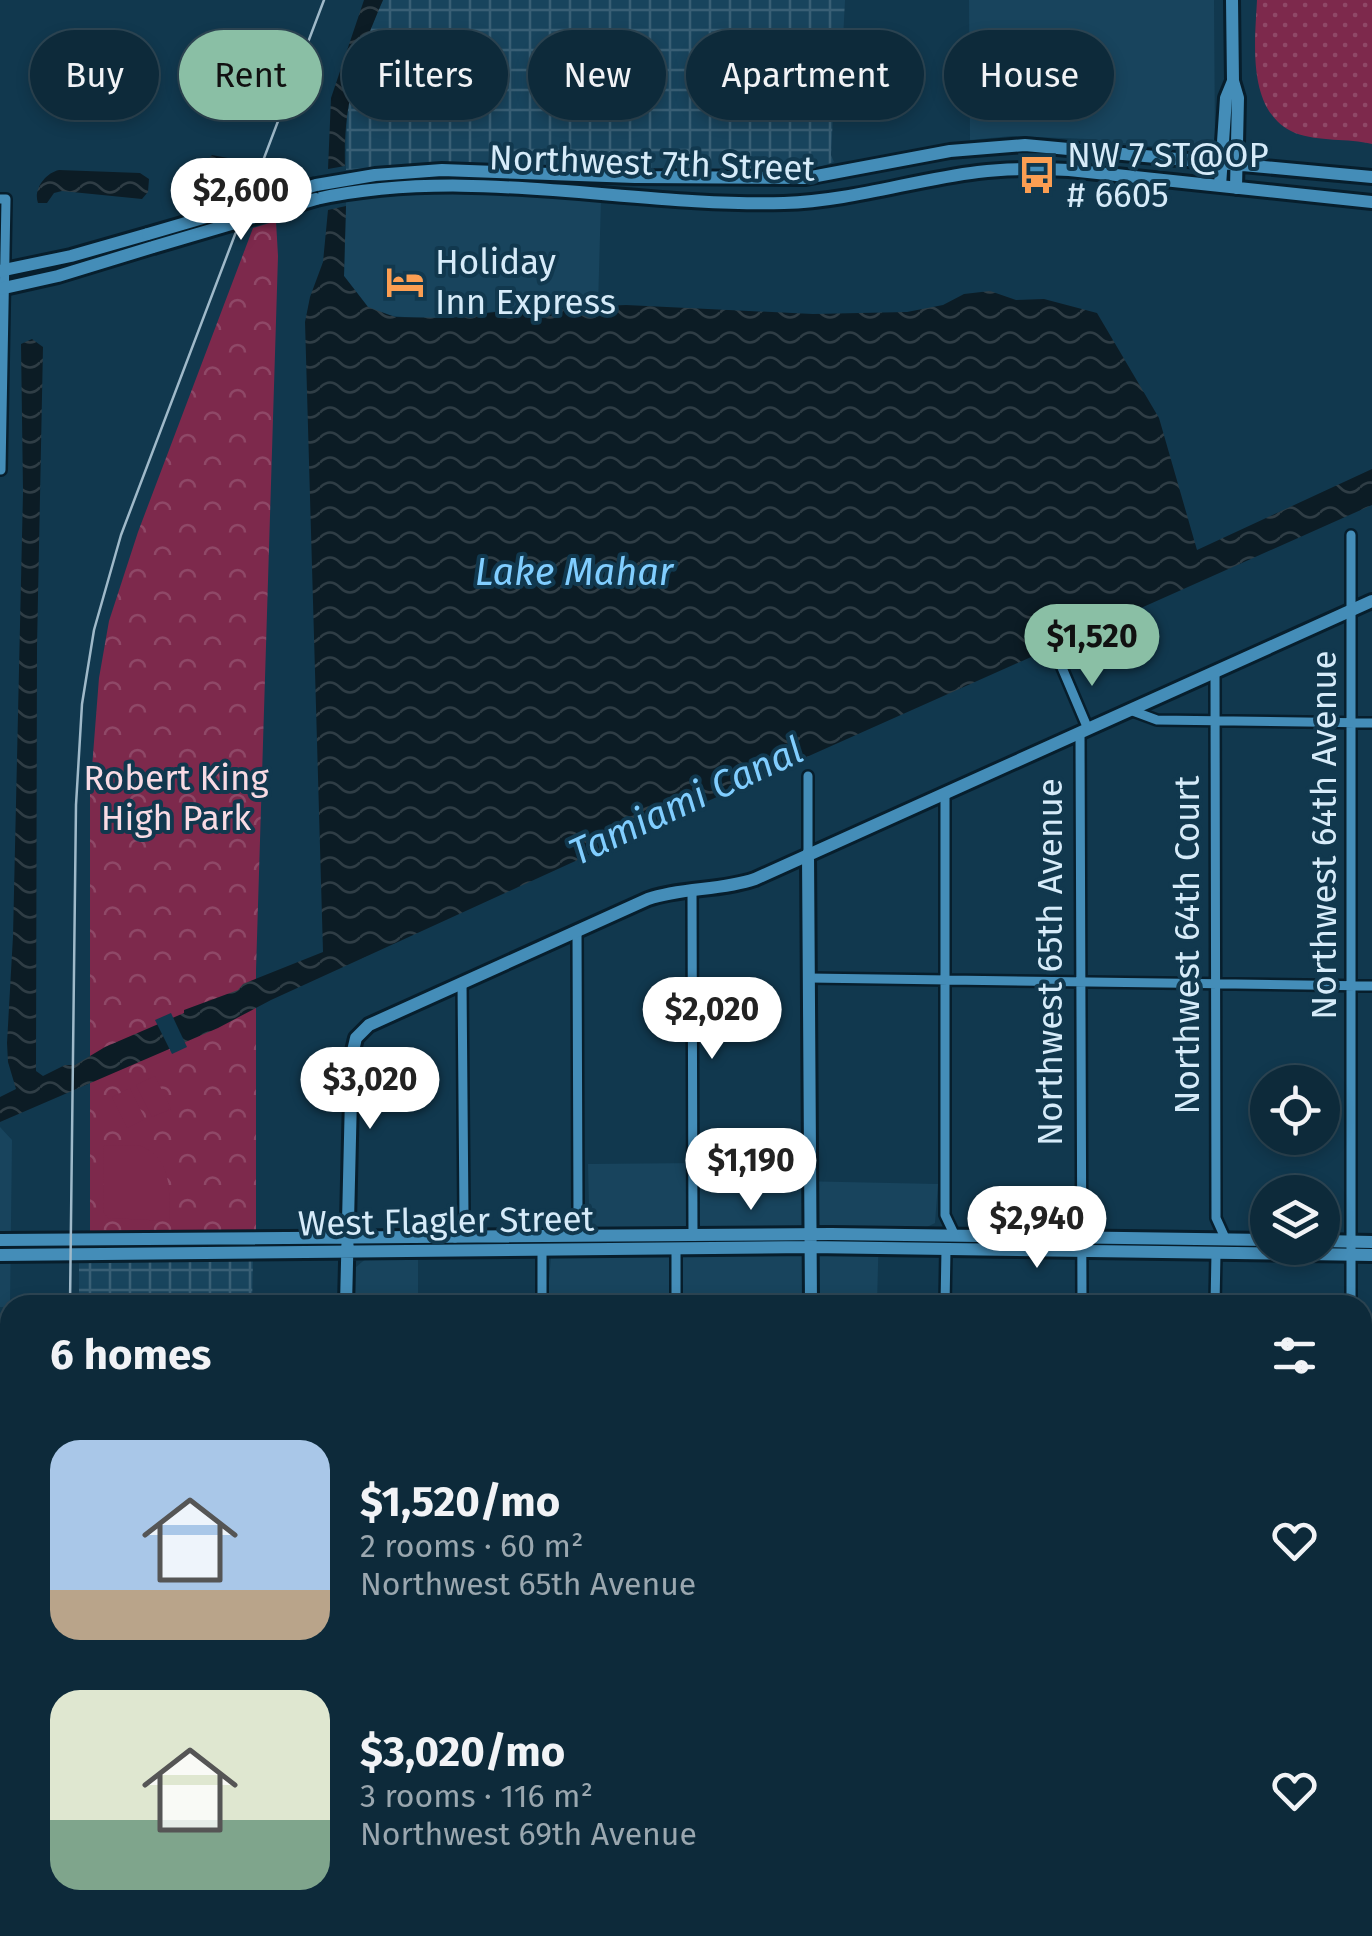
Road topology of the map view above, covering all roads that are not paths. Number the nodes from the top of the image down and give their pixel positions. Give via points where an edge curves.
1 (1232, 0) edge
2 (1230, 164) junction
3 (1372, 177) edge
4 (1220, 186) junction
5 (1236, 188) junction
6 (316, 192) junction
7 (0, 200) edge
8 (1372, 202) edge
9 (151, 240) junction
10 (2, 271) edge
11 (2, 288) edge
12 (1, 388) edge
13 (1, 470) edge
14 (1351, 535) dead end
15 (1372, 601) edge
16 (1351, 611) junction
17 (1060, 663) dead end
18 (1214, 672) junction
19 (1130, 710) junction
20 (1214, 721) junction
21 (1351, 723) junction
22 (1372, 723) edge
23 (1084, 731) junction
24 (808, 776) dead end
25 (945, 793) junction
26 (808, 854) junction
27 (692, 890) junction
28 (577, 930) junction
29 (809, 978) junction
30 (945, 980) junction
31 (1080, 981) junction
32 (462, 982) junction
33 (1215, 984) junction
34 (1352, 986) junction
35 (1372, 986) edge
36 (946, 1215) junction
37 (464, 1216) junction
38 (578, 1216) junction
39 (1216, 1218) junction
40 (693, 1235) junction
41 (569, 1236) junction
42 (589, 1236) junction
43 (936, 1236) junction
44 (955, 1236) junction
45 (474, 1237) junction
46 (455, 1238) junction
47 (1205, 1239) junction
48 (0, 1240) edge
49 (809, 1240) junction
50 (1226, 1240) junction
51 (1250, 1240) edge
52 (1372, 1242) edge
53 (1081, 1244) junction
54 (1340, 1245) edge
55 (346, 1246) junction
56 (172, 1248) junction
57 (676, 1248) junction
58 (946, 1248) junction
59 (1352, 1248) junction
60 (542, 1250) junction
61 (1216, 1253) junction
62 (1372, 1255) edge
63 (0, 1256) edge
64 (346, 1295) edge
65 (542, 1295) edge
66 (676, 1295) edge
67 (810, 1295) edge
68 (946, 1295) edge
69 (1082, 1295) edge
70 (1215, 1295) edge
71 (1351, 1295) edge

1 - 2 main road
2 - 3 main road, Northwest 7th Street
2 - 4 main road
2 - 5 main road
2 - 6 main road, Northwest 7th Street via 1025,145 950,151 806,178 442,170 375,175
4 - 5 main road, Northwest 7th Street
4 - 6 main road, Northwest 7th Street via 1019,169 804,202 433,185
5 - 8 main road, Northwest 7th Street
6 - 9 main road, Northwest 7th Street, bridge
7 - 10 street via 6,200
9 - 10 main road, Northwest 7th Street
9 - 11 main road, Northwest 7th Street via 58,276
10 - 11 street
11 - 12 street
12 - 13 street
14 - 16 street, Northwest 64th Avenue
15 - 16 main road
16 - 18 main road
16 - 21 street, Northwest 64th Avenue
17 - 23 street, Northwest 65th Avenue
18 - 19 main road
18 - 20 street, Northwest 64th Court
19 - 20 street via 1156,720
19 - 23 main road
20 - 21 street
20 - 33 street, Northwest 64th Court
21 - 22 street
21 - 34 street, Northwest 64th Avenue
23 - 25 main road
23 - 31 street, Northwest 65th Avenue
24 - 26 street
25 - 26 main road
25 - 30 street
26 - 27 main road via 741,884
26 - 29 main road
27 - 28 main road via 648,899
27 - 40 street
28 - 32 main road
28 - 38 street
29 - 30 street
29 - 49 main road
30 - 31 street
30 - 36 street
31 - 33 street
31 - 53 street, Northwest 65th Avenue
32 - 37 street
32 - 55 main road via 376,1021 356,1038
33 - 34 street
33 - 39 street, Northwest 64th Court
34 - 35 street
34 - 59 street, Northwest 64th Avenue
36 - 43 street
36 - 44 street
37 - 45 street
37 - 46 street
38 - 41 street
38 - 42 street
39 - 47 street, Northwest 64th Court
39 - 50 street, Northwest 64th Court
40 - 42 main road, West Flagler Street
40 - 49 main road, West Flagler Street
41 - 42 main road, West Flagler Street
41 - 45 main road, West Flagler Street
43 - 44 main road, West Flagler Street
43 - 49 main road, West Flagler Street
44 - 53 main road, West Flagler Street
45 - 46 main road, West Flagler Street
46 - 55 main road, West Flagler Street
47 - 50 main road, West Flagler Street
47 - 53 main road, West Flagler Street
48 - 56 main road, West Flagler Street
49 - 57 main road, West Flagler Street
49 - 58 main road, West Flagler Street
49 - 67 main road
50 - 51 main road, West Flagler Street
52 - 59 main road, West Flagler Street
53 - 58 main road, West Flagler Street
53 - 61 main road, West Flagler Street
53 - 69 street, Northwest 65th Avenue
54 - 59 main road, West Flagler Street
55 - 56 main road, West Flagler Street
55 - 60 main road, West Flagler Street
55 - 64 main road
56 - 63 main road, West Flagler Street
57 - 60 main road, West Flagler Street
57 - 66 street
58 - 68 street
59 - 61 main road, West Flagler Street
59 - 62 main road, West Flagler Street
59 - 71 street, Northwest 64th Avenue
60 - 65 street
61 - 70 street

